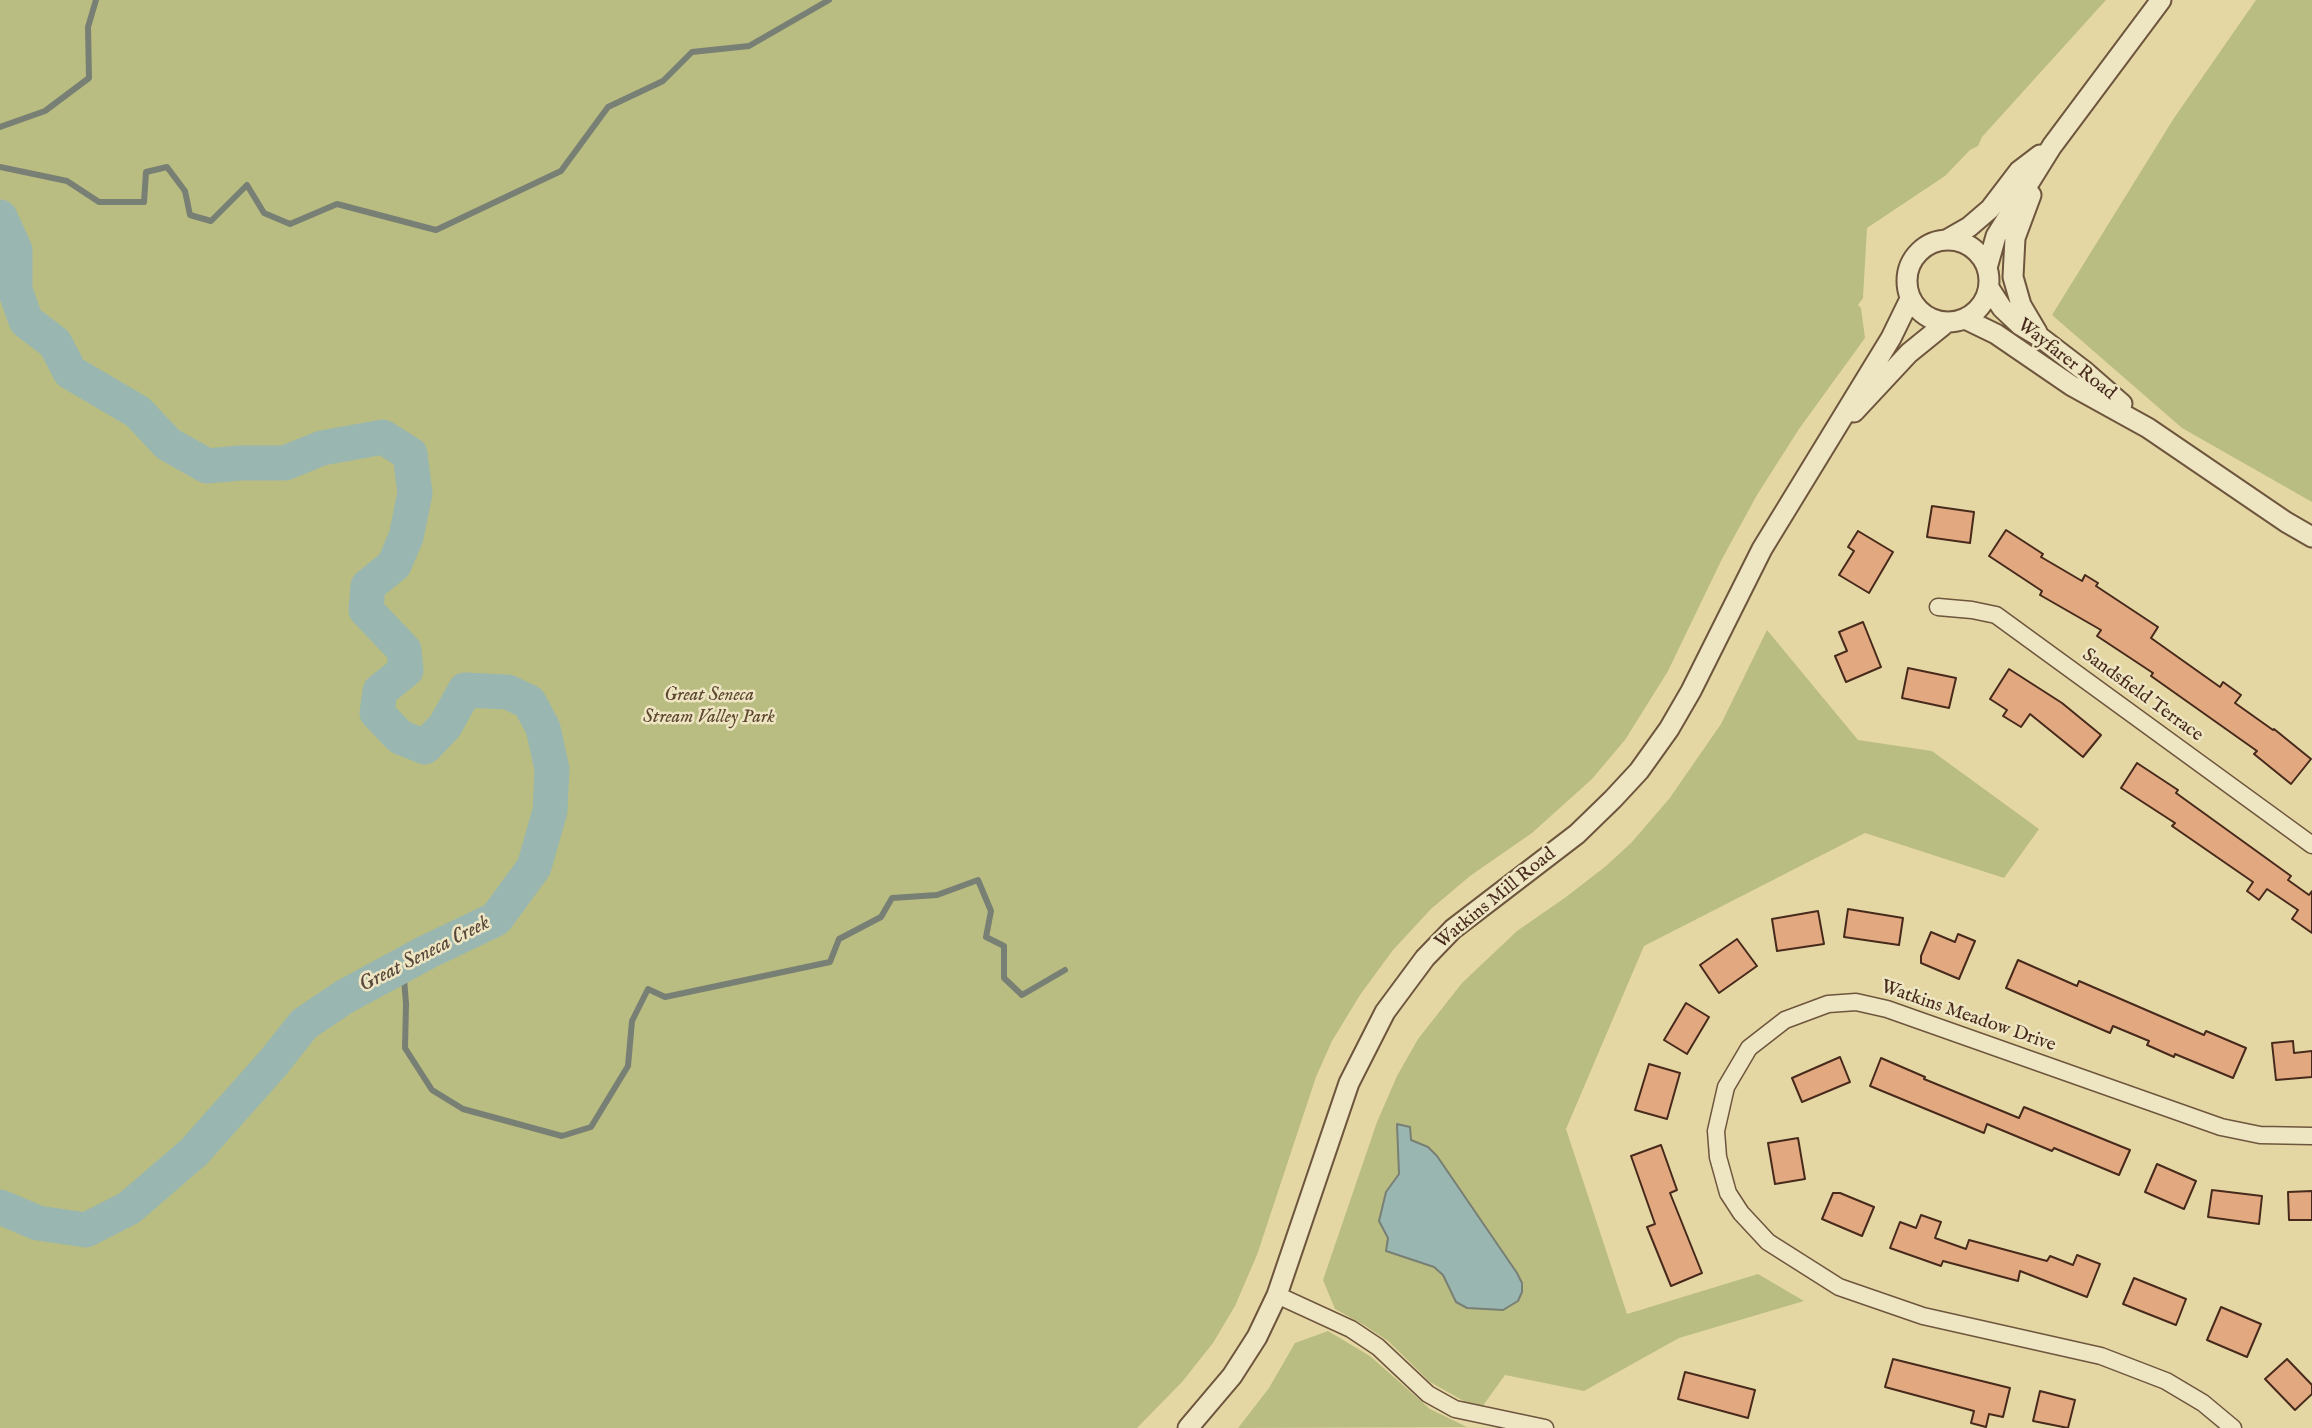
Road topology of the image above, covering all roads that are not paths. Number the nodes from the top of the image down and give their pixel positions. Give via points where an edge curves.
1 (2161, 0) edge
2 (2052, 146) junction
3 (1948, 239) junction
4 (1987, 268) junction
5 (1989, 288) junction
6 (1910, 299) junction
7 (1955, 321) junction
8 (2040, 337) junction
9 (2148, 428) junction
10 (1834, 433) junction
11 (2312, 537) edge
12 (1937, 607) dead end
13 (2312, 845) edge
14 (2312, 1136) edge
15 (1277, 1295) junction
16 (1188, 1428) edge
17 (1545, 1428) edge
18 (2233, 1428) edge

1 - 2 street
2 - 3 street via 2020,171 1990,209
2 - 4 street via 1996,236
2 - 8 street via 2015,238 2013,277 2021,305
3 - 4 street via 1974,248
3 - 6 street via 1922,248 1913,259 1907,272
4 - 5 street
5 - 7 street via 1976,312
5 - 8 street, Wayfarer Road via 2020,326
6 - 7 street via 1925,316
6 - 10 street, Watkins Mill Road
7 - 9 street, Wayfarer Road via 1996,334 2071,386
7 - 10 street, Watkins Mill Road via 1909,353
8 - 9 street, Wayfarer Road
9 - 11 street, Wayfarer Road
10 - 15 street, Watkins Mill Road via 1762,549 1675,720 1639,771 1577,834 1453,929 1385,1012 1345,1093
12 - 13 street, Sandsfield Terrace via 1996,615
14 - 18 street, Watkins Meadow Drive via 2260,1135 2221,1127 1856,1002 1828,1004 1785,1020 1749,1048 1726,1087 1716,1131 1718,1157 1728,1193 1768,1242 1839,1286 1923,1316 2101,1356 2166,1381
15 - 16 street, Watkins Mill Road via 1232,1376
15 - 17 street via 1352,1329 1428,1394 1455,1409

